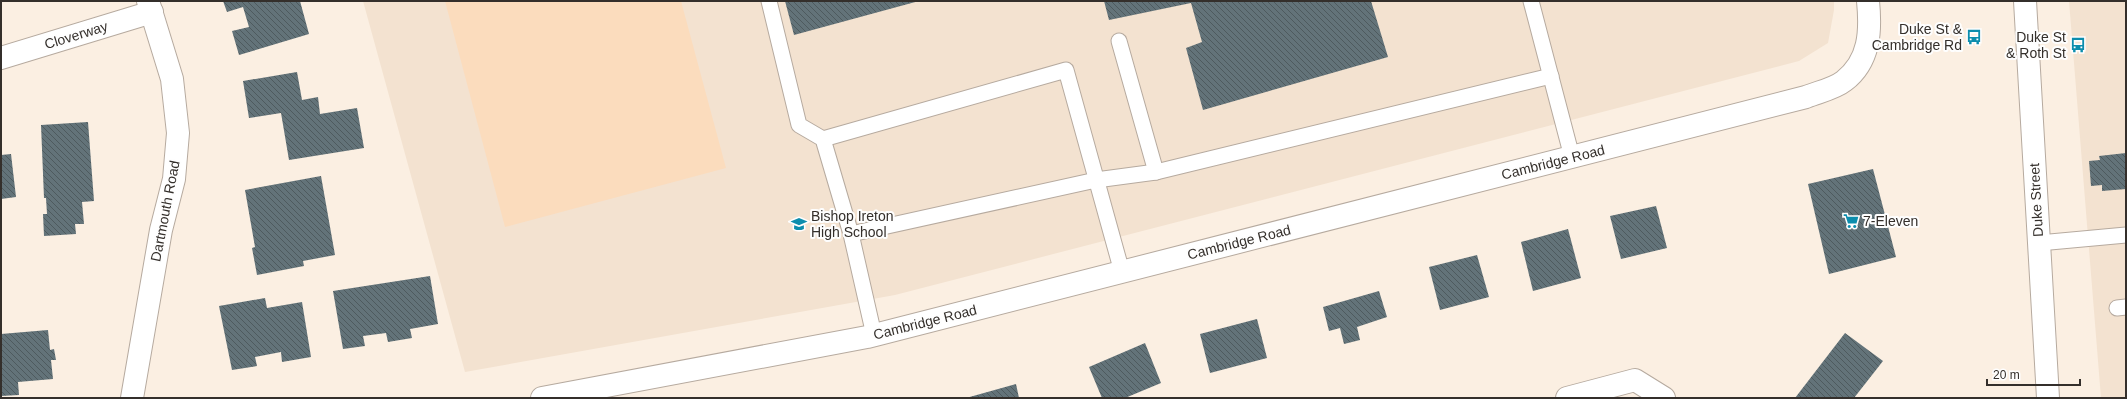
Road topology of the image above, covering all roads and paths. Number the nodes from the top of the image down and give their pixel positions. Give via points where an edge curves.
1 (769, 1) edge
2 (1531, 1) edge
3 (1868, 1) edge
4 (2025, 1) edge
5 (150, 7) edge
6 (1119, 41) dead end
7 (1, 58) edge
8 (1551, 76) junction
9 (823, 139) junction
10 (1572, 157) junction
11 (1156, 172) junction
12 (1096, 180) junction
13 (850, 234) junction
14 (2126, 235) edge
15 (2039, 243) junction
16 (1122, 272) junction
17 (874, 335) junction
18 (132, 398) edge
19 (542, 398) edge
20 (1567, 398) edge
21 (1664, 398) edge
22 (2048, 398) edge

1 - 9 lane via 799,125
2 - 8 lane
3 - 10 street, Cambridge Road via 1868,45 1861,61 1843,81 1806,97
4 - 15 street, Duke Street
5 - 7 street, Cloverway
5 - 18 street, Dartmouth Road via 172,80 178,133 174,180 161,230
6 - 11 lane
8 - 10 lane
8 - 11 lane
9 - 12 lane via 1066,70
9 - 13 lane
10 - 16 street, Cambridge Road
11 - 12 lane
12 - 13 lane
12 - 16 lane
13 - 17 lane
14 - 15 lane
15 - 22 street, Duke Street
16 - 17 street, Cambridge Road
17 - 19 street, Cambridge Road
20 - 21 street via 1635,380

